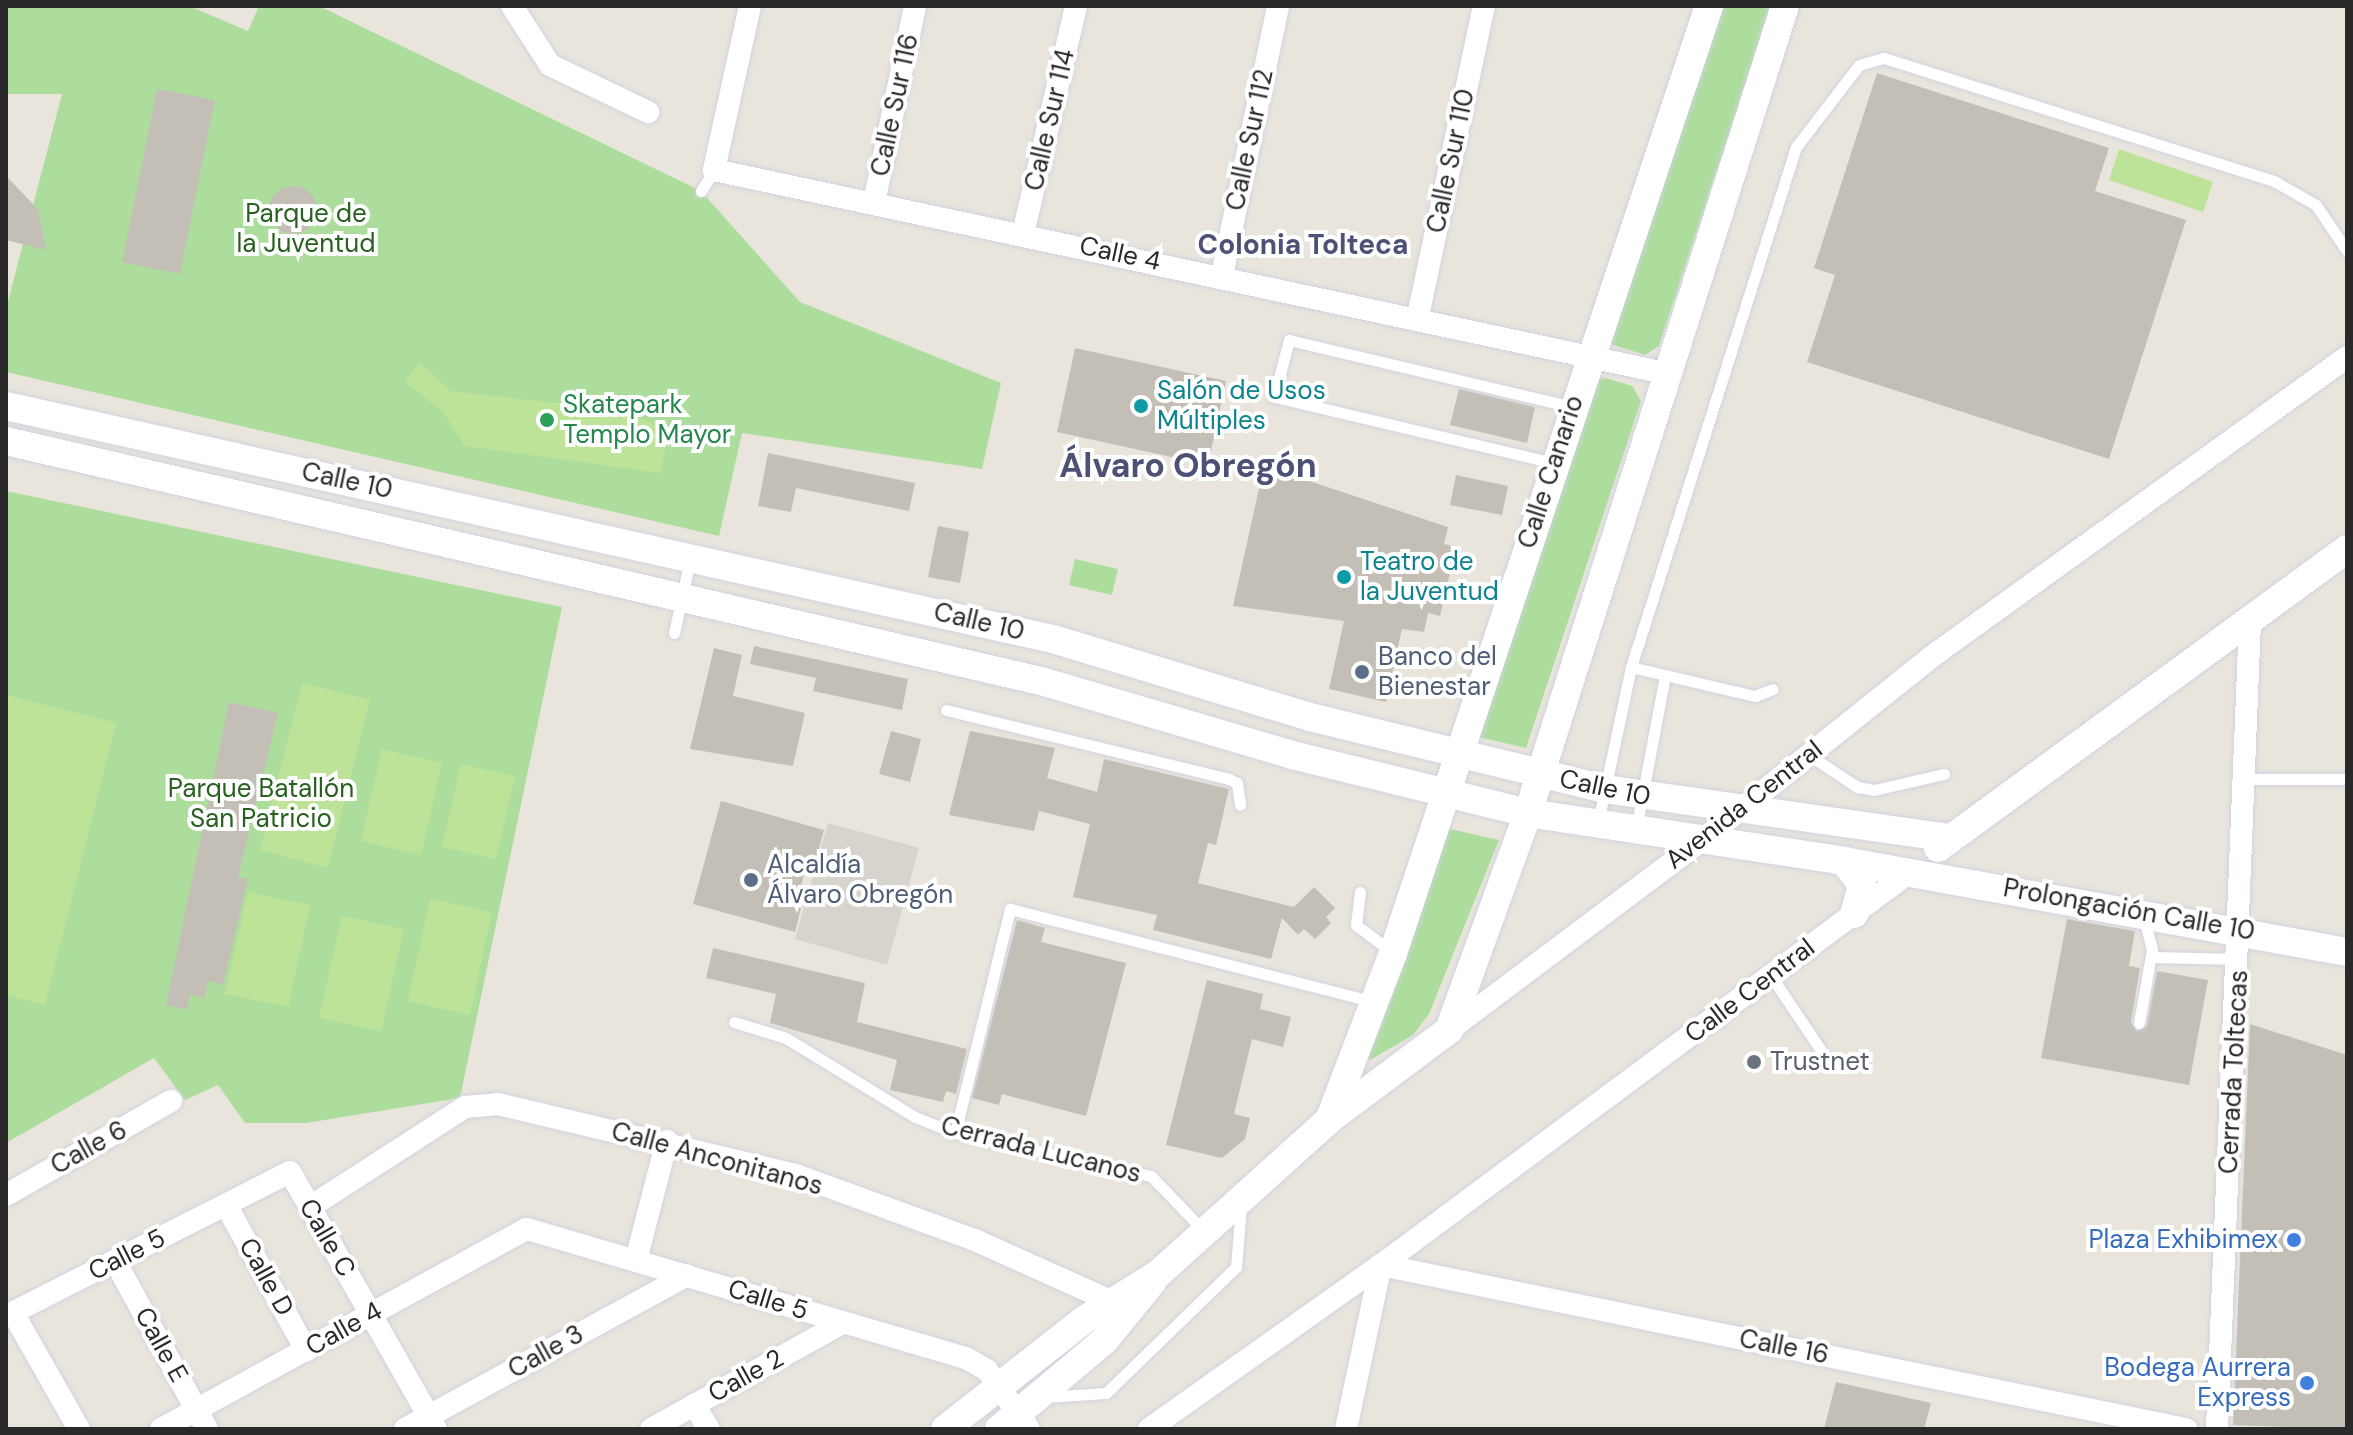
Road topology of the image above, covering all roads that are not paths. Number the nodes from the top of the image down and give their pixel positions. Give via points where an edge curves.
1 (512, 6) edge
2 (750, 6) edge
3 (915, 6) edge
4 (1076, 6) edge
5 (1278, 6) edge
6 (1484, 6) edge
7 (1709, 6) edge
8 (1785, 6) edge
9 (648, 112) dead end
10 (714, 170) junction
11 (701, 191) dead end
12 (874, 203) junction
13 (1023, 234) junction
14 (2347, 251) edge
15 (1222, 275) junction
16 (1418, 316) junction
17 (1591, 355) junction
18 (2347, 357) edge
19 (1665, 373) junction
20 (6, 406) edge
21 (1572, 407) junction
22 (6, 441) edge
23 (1555, 463) junction
24 (2347, 549) edge
25 (691, 556) junction
26 (684, 596) junction
27 (2250, 620) junction
28 (674, 633) dead end
29 (1631, 667) junction
30 (1665, 676) junction
31 (1773, 689) dead end
32 (946, 710) dead end
33 (1808, 754) junction
34 (1458, 755) junction
35 (1944, 774) dead end
36 (1540, 775) junction
37 (2245, 779) junction
38 (2347, 779) edge
39 (1605, 789) junction
40 (1446, 794) junction
41 (1642, 797) junction
42 (1240, 805) dead end
43 (1738, 810) junction
44 (1528, 813) junction
45 (1598, 826) junction
46 (1635, 832) junction
47 (1950, 838) junction
48 (1701, 841) junction
49 (1844, 861) junction
50 (1910, 872) junction
51 (1360, 892) dead end
52 (2141, 912) junction
53 (1854, 914) junction
54 (2240, 929) junction
55 (2347, 952) edge
56 (1393, 953) junction
57 (2151, 957) junction
58 (2239, 959) junction
59 (1771, 976) junction
60 (1375, 1002) junction
61 (734, 1022) dead end
62 (2139, 1023) dead end
63 (1449, 1030) junction
64 (1826, 1058) dead end
65 (171, 1101) dead end
66 (1330, 1119) junction
67 (955, 1133) junction
68 (667, 1141) junction
69 (290, 1172) joint
70 (6, 1195) edge
71 (226, 1205) junction
72 (1241, 1205) junction
73 (310, 1207) junction
74 (527, 1229) joint
75 (1206, 1234) junction
76 (636, 1260) junction
77 (115, 1261) junction
78 (1381, 1265) junction
79 (687, 1275) junction
80 (1122, 1306) junction
81 (371, 1314) junction
82 (10, 1315) edge
83 (842, 1323) junction
84 (306, 1350) junction
85 (999, 1387) junction
86 (1040, 1396) junction
87 (694, 1405) junction
88 (202, 1419) edge
89 (432, 1423) edge
90 (1015, 1424) edge
91 (79, 1429) edge
92 (161, 1429) edge
93 (405, 1429) edge
94 (651, 1429) edge
95 (709, 1429) edge
96 (945, 1429) edge
97 (1149, 1429) edge
98 (1346, 1429) edge
99 (2186, 1429) edge
100 (2217, 1429) edge

1 - 9 street via 550,65
2 - 10 street
3 - 12 street, Calle Sur 116
4 - 13 street, Calle Sur 114
5 - 15 street, Calle Sur 112
6 - 16 street, Calle Sur 110
7 - 17 street, Calle Canario
8 - 19 street
10 - 11 lane
10 - 12 street, Calle 4
12 - 13 street, Calle 4
13 - 15 street, Calle 4
14 - 29 lane via 2316,205 2274,181 1884,58 1869,59 1796,147
15 - 16 street, Calle 4
16 - 17 street, Calle 4
17 - 19 street, Calle 4
17 - 21 street, Calle Canario
18 - 33 street, Avenida Central via 1934,655
19 - 36 street
20 - 25 street, Calle 10
21 - 23 street, Calle Canario
21 - 23 lane via 1289,340 1274,397
22 - 26 street, Calle 10
23 - 34 street, Calle Canario
24 - 27 street, Calle Central
25 - 26 lane
25 - 34 street, Calle 10 via 1053,639
26 - 28 lane
26 - 40 street, Calle 10 via 1041,681
27 - 37 street, Cerrada Toltecas
27 - 47 street, Calle Central
29 - 30 lane
29 - 39 lane
30 - 31 lane via 1755,696
30 - 41 lane
32 - 42 lane via 1229,779 1237,783
33 - 35 lane via 1857,787 1874,790
33 - 43 street, Avenida Central
34 - 36 street, Calle 10
34 - 40 street, Calle Canario
36 - 39 street, Calle 10
36 - 44 street
37 - 38 lane
37 - 54 street, Cerrada Toltecas
39 - 41 street, Calle 10
39 - 45 lane
40 - 44 street, Calle 10
40 - 56 street, Calle Canario
41 - 43 street, Calle 10
41 - 46 lane
43 - 47 street, Calle 10
43 - 48 street, Avenida Central
44 - 45 street, Calle 10
44 - 63 street
45 - 46 street, Calle 10
46 - 48 street, Calle 10
47 - 50 street, Calle Central
48 - 49 street, Calle 10
48 - 63 street, Avenida Central
49 - 50 street, Calle 10
49 - 53 street via 1862,885
50 - 52 street, Prolongación Calle 10
50 - 53 street, Calle Central
51 - 56 lane via 1356,925
52 - 54 street, Prolongación Calle 10
52 - 57 lane
53 - 59 street, Calle Central
54 - 55 street, Prolongación Calle 10
54 - 58 street, Cerrada Toltecas
56 - 60 street, Calle Canario
57 - 58 lane
57 - 62 lane
58 - 100 street, Cerrada Toltecas
59 - 64 lane
59 - 78 street, Calle Central
60 - 66 street, Calle Canario
60 - 67 lane via 1010,909
61 - 67 lane, Cerrada Lucanos via 786,1038 915,1117
63 - 66 street, Avenida Central
65 - 70 street, Calle 6
66 - 72 street, Avenida Central
67 - 75 lane, Cerrada Lucanos via 1151,1176
68 - 73 street, Calle Anconitanos via 482,1104 465,1107
68 - 76 street
68 - 80 street, Calle Anconitanos via 796,1175
69 - 71 street, Calle 5
69 - 73 street, Calle C
71 - 77 street, Calle 5
71 - 84 street, Calle D
72 - 75 street, Avenida Central
72 - 86 lane via 1236,1267 1106,1393
73 - 81 street, Calle C
74 - 76 street, Calle 5
74 - 81 street, Calle 4
75 - 80 street, Avenida Central
76 - 79 street, Calle 5
77 - 82 street, Calle 5
77 - 88 street, Calle E
78 - 97 street, Calle Central
78 - 98 street
78 - 99 street, Calle 16
79 - 83 street, Calle 5
79 - 89 street, Calle 3
80 - 85 street, Avenida Central
80 - 86 street, Avenida Central
81 - 84 street, Calle 4
81 - 89 street, Calle C
82 - 91 street
83 - 85 street, Calle 5 via 966,1358
83 - 87 street, Calle 2
84 - 88 street, Calle 4
85 - 90 street, Calle 5
85 - 96 street, Avenida Central
86 - 90 street, Avenida Central
87 - 94 street, Calle 2
87 - 95 street
88 - 92 street, Calle 4
89 - 93 street, Calle 3

